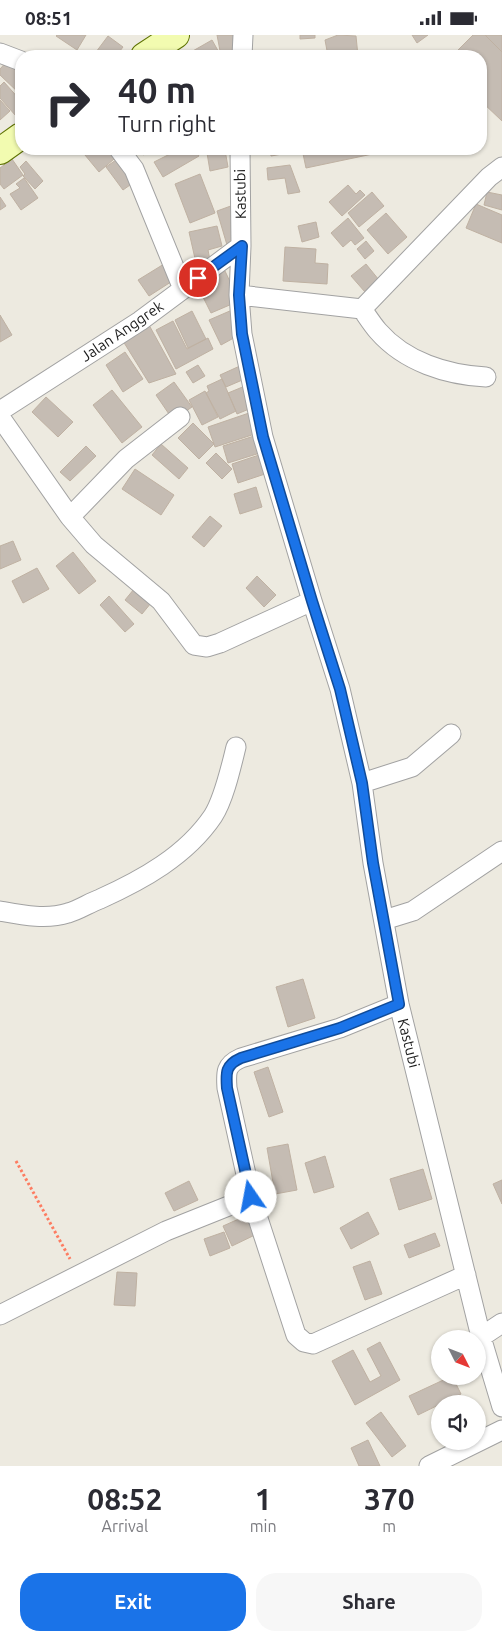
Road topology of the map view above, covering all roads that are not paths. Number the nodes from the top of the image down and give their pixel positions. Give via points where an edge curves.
1 (176, 35) edge
2 (243, 35) edge
3 (153, 50) edge
4 (242, 50) edge
5 (0, 53) edge
6 (15, 59) edge
7 (15, 140) edge
8 (0, 151) edge
9 (124, 155) edge
10 (240, 155) edge
11 (502, 167) edge
12 (242, 246) junction
13 (183, 289) junction
14 (239, 295) junction
15 (362, 309) junction
16 (486, 377) dead end
17 (0, 411) edge
18 (0, 417) edge
19 (180, 417) dead end
20 (70, 517) junction
21 (312, 601) junction
22 (451, 734) dead end
23 (236, 747) dead end
24 (362, 783) junction
25 (502, 851) edge
26 (0, 911) edge
27 (384, 920) junction
28 (399, 1004) junction
29 (251, 1197) junction
30 (466, 1275) junction
31 (0, 1315) edge
32 (502, 1323) edge
33 (479, 1330) edge
34 (486, 1334) edge
35 (486, 1354) edge
36 (502, 1407) edge
37 (502, 1430) edge
38 (429, 1466) edge

1 - 3 main road
2 - 4 street
5 - 6 street
7 - 8 main road
9 - 13 street via 134,169
10 - 12 street, Kastubi
11 - 15 street
12 - 13 street, Jalan Anggrek
12 - 14 street, Kastubi
13 - 17 street, Jalan Anggrek via 140,321
14 - 15 street
14 - 21 street, Kastubi via 242,334 263,437
15 - 16 street via 378,331 417,361 469,376
18 - 20 street
19 - 20 street via 126,459
20 - 21 street via 94,545 161,601 190,641 199,646 220,643
21 - 24 street, Kastubi via 340,689
22 - 24 street via 412,767
23 - 26 street via 214,815 198,834 147,876 67,913 33,917
24 - 27 street, Kastubi
25 - 27 street via 413,911
27 - 28 street, Kastubi
28 - 29 street via 340,1028 241,1058 229,1066 227,1088
28 - 30 street, Kastubi
29 - 30 street via 296,1335 304,1342 313,1344
29 - 31 street via 166,1231
30 - 33 street, Kastubi
32 - 34 street
35 - 36 street, Kastubi
37 - 38 street

